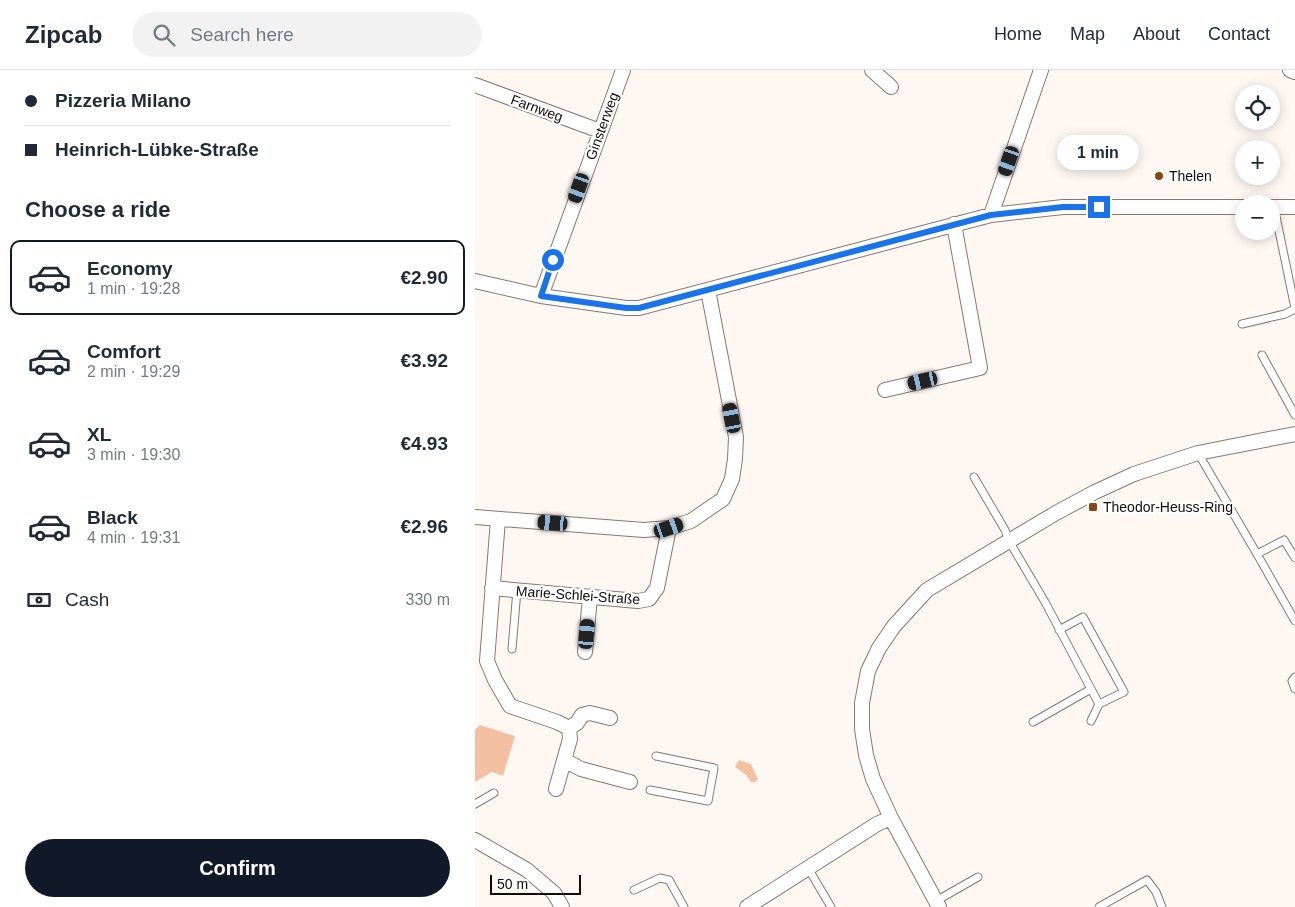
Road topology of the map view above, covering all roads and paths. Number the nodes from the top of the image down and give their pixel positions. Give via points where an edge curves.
1 (623, 70) edge
2 (871, 70) edge
3 (1041, 70) edge
4 (1290, 70) edge
5 (1295, 72) edge
6 (475, 85) edge
7 (891, 86) dead end
8 (600, 131) junction
9 (1280, 206) edge
10 (1235, 207) edge
11 (1295, 207) edge
12 (991, 215) junction
13 (954, 224) junction
14 (1280, 239) edge
15 (475, 281) edge
16 (708, 290) junction
17 (541, 296) junction
18 (1295, 309) edge
19 (1242, 324) dead end
20 (1262, 355) dead end
21 (885, 390) dead end
22 (1295, 415) edge
23 (1295, 434) edge
24 (1198, 453) junction
25 (974, 477) dead end
26 (475, 517) edge
27 (498, 519) junction
28 (669, 528) junction
29 (1009, 540) junction
30 (1257, 554) junction
31 (1295, 558) edge
32 (492, 588) junction
33 (517, 590) junction
34 (591, 597) junction
35 (1295, 621) edge
36 (1059, 630) junction
37 (512, 649) dead end
38 (585, 652) dead end
39 (1295, 677) edge
40 (1091, 689) junction
41 (1295, 689) edge
42 (1099, 704) junction
43 (610, 718) dead end
44 (1091, 721) dead end
45 (1033, 722) dead end
46 (569, 728) junction
47 (656, 756) dead end
48 (565, 760) junction
49 (630, 782) dead end
50 (556, 789) dead end
51 (650, 790) dead end
52 (494, 793) dead end
53 (475, 804) edge
54 (891, 818) junction
55 (475, 840) edge
56 (808, 868) junction
57 (978, 877) dead end
58 (634, 890) dead end
59 (938, 904) edge
60 (562, 907) edge
61 (683, 907) edge
62 (747, 907) edge
63 (831, 907) edge
64 (1099, 907) edge
65 (1162, 907) edge

1 - 8 street, Ginsterweg
2 - 7 street
3 - 12 street
4 - 5 street
6 - 8 street, Farnweg
8 - 17 street, Ginsterweg
9 - 11 street
10 - 12 street via 1063,207
12 - 13 street
13 - 16 street
13 - 21 street via 980,368
14 - 18 lane
15 - 17 street
16 - 17 street via 626,308
16 - 28 street via 736,437 732,479 723,499 691,520
18 - 19 lane
20 - 22 lane
23 - 24 street
24 - 29 street via 1134,474
24 - 30 lane
25 - 29 lane
26 - 27 street
27 - 28 street via 644,530
27 - 32 street
28 - 34 street, Marie-Schlei-Straße via 657,588 649,599
29 - 36 lane
29 - 54 street via 927,590 894,626 868,671 862,703 866,755
30 - 31 lane via 1284,540
30 - 35 lane
32 - 33 street, Marie-Schlei-Straße
32 - 46 street via 487,661 495,680 510,706
33 - 34 street, Marie-Schlei-Straße
33 - 37 lane
34 - 38 street
36 - 40 lane
36 - 42 lane via 1083,617 1109,664 1124,692
39 - 41 lane via 1292,681
40 - 42 lane
40 - 45 lane
42 - 44 lane
43 - 46 street via 590,712
46 - 48 street
47 - 51 lane via 714,768 708,801
48 - 49 street via 581,769
48 - 50 street
52 - 53 lane
54 - 56 street
54 - 59 street
55 - 60 street via 527,870 554,893
56 - 62 street
56 - 63 lane
57 - 59 lane
58 - 61 lane via 660,878 669,880
64 - 65 lane via 1147,880 1157,892

